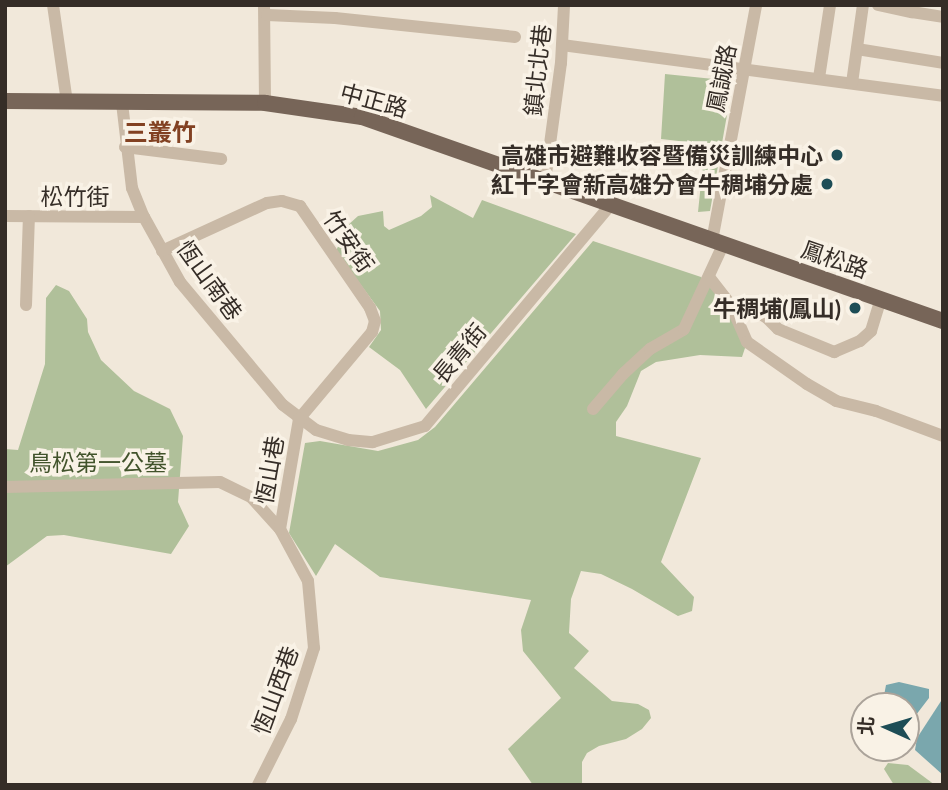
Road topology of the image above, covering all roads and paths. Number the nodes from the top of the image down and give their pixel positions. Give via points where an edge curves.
1 (53, 5) edge
2 (564, 5) edge
3 (756, 5) edge
4 (830, 5) edge
5 (863, 5) edge
6 (878, 5) edge
7 (913, 8) edge
8 (265, 10) edge
9 (943, 17) edge
10 (515, 37) dead end
11 (562, 45) junction
12 (857, 50) junction
13 (943, 63) edge
14 (745, 67) junction
15 (819, 79) junction
16 (852, 83) junction
17 (943, 96) edge
18 (5, 101) edge
19 (66, 102) junction
20 (122, 103) junction
21 (265, 103) junction
22 (125, 147) junction
23 (221, 159) dead end
24 (545, 181) junction
25 (611, 204) junction
26 (5, 216) edge
27 (29, 216) junction
28 (144, 217) junction
29 (718, 243) junction
30 (162, 251) junction
31 (709, 277) junction
32 (881, 299) junction
33 (26, 305) dead end
34 (747, 307) dead end
35 (943, 321) edge
36 (593, 409) dead end
37 (299, 419) junction
38 (943, 436) edge
39 (5, 487) edge
40 (281, 529) junction
41 (258, 785) edge

1 - 19 street
2 - 11 street, 鎮北北巷
3 - 14 street, 鳳誠路
4 - 15 street
5 - 12 street
6 - 7 street
7 - 9 street
8 - 10 street
8 - 21 street
11 - 14 street
11 - 24 street, 鎮北北巷
12 - 13 street
12 - 16 street
14 - 15 street
14 - 29 street, 鳳誠路
15 - 16 street
16 - 17 street
18 - 19 main road, 中正路
19 - 20 main road, 中正路
20 - 21 main road, 中正路
20 - 22 street, 恆山南巷
21 - 24 main road, 中正路 via 362,117
22 - 23 street
22 - 28 street, 恆山南巷 via 132,188
24 - 25 main road, 中正路
25 - 29 main road, 中正路
25 - 37 street, 長青街 via 425,426 373,442 348,440
26 - 27 street, 松竹街
27 - 28 street, 松竹街
27 - 33 street
28 - 30 street, 恆山南巷
29 - 31 street, 鳳誠路
29 - 32 main road, 鳳松路
30 - 37 street, 恆山南巷 via 180,282
30 - 37 street, 竹安街 via 267,204 282,201 300,206 375,321 372,332
31 - 36 street, 鳳誠路 via 684,329 650,349
31 - 38 street via 731,305 747,342 807,383 836,401
32 - 34 street via 871,331 834,352 778,329
32 - 35 main road, 鳳松路
37 - 40 street, 恆山巷
39 - 40 street, 恆山西巷 via 220,482 251,497
40 - 41 street, 恆山西巷 via 307,581 314,648 291,719

